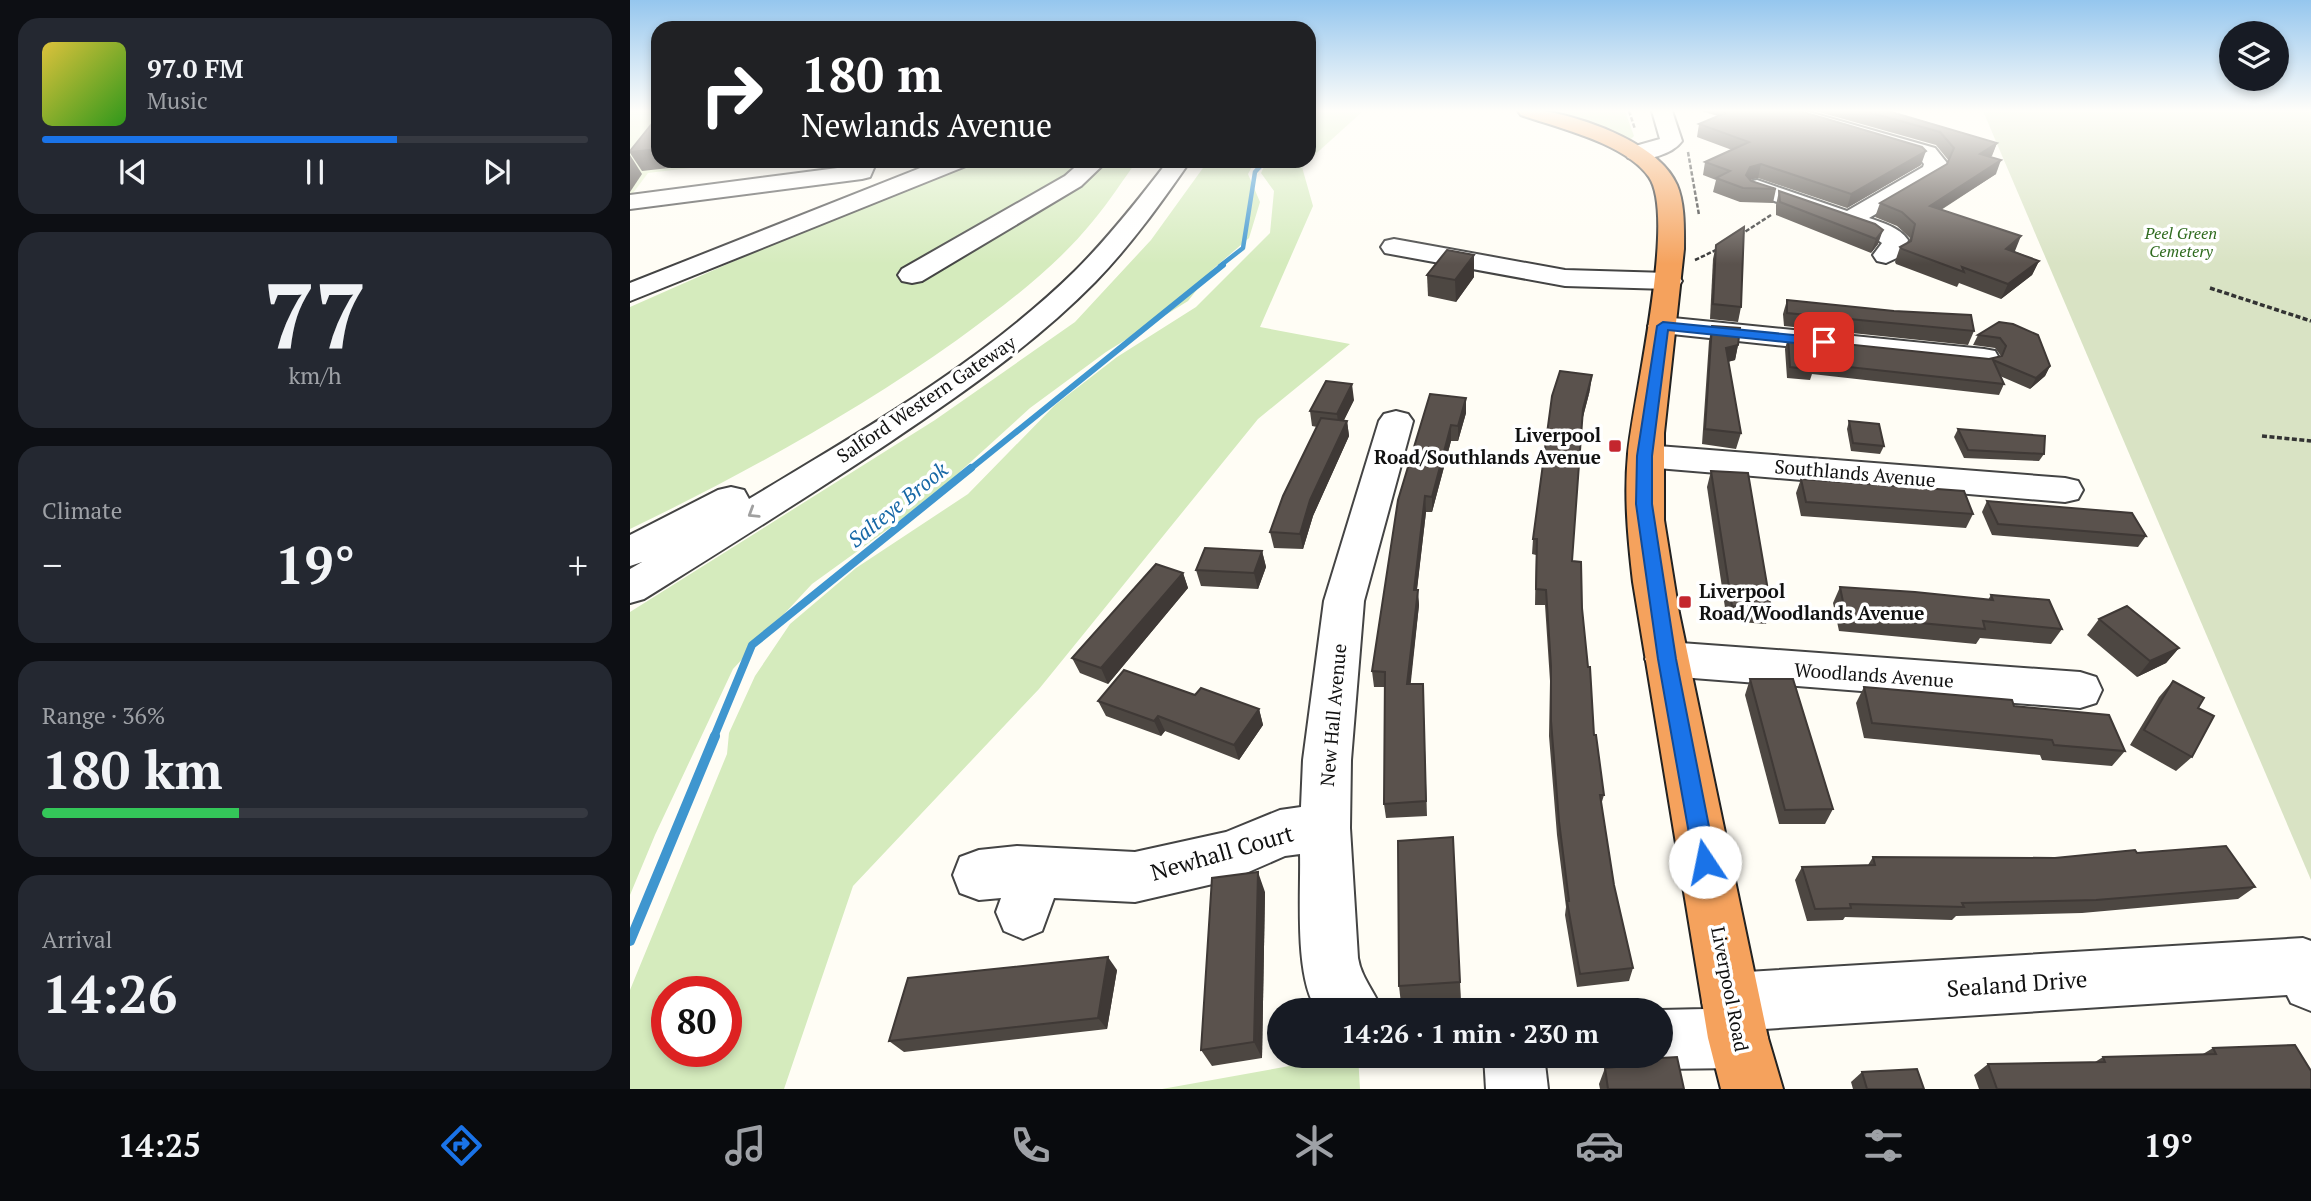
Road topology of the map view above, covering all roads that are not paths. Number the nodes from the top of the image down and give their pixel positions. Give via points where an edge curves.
1 (1653, 162) edge
2 (1935, 162) edge
3 (775, 168) edge
4 (863, 168) edge
5 (941, 168) edge
6 (1089, 168) edge
7 (1151, 168) edge
8 (1174, 168) edge
9 (766, 185) junction
10 (1757, 187) edge
11 (630, 202) edge
12 (1851, 219) junction
13 (1394, 247) dead end
14 (1886, 255) dead end
15 (1680, 271) junction
16 (912, 275) dead end
17 (630, 293) edge
18 (1663, 326) junction
19 (1984, 358) edge
20 (1396, 421) dead end
21 (1644, 456) junction
22 (2065, 490) dead end
23 (630, 552) edge
24 (630, 588) edge
25 (1667, 659) junction
26 (2080, 690) dead end
27 (1325, 828) junction
28 (979, 875) dead end
29 (2307, 974) edge
30 (1344, 998) edge
31 (1673, 1040) edge
32 (1740, 1043) edge
33 (1515, 1068) edge
34 (1517, 1089) edge

1 - 15 highway, Liverpool Road via 1665,186
2 - 12 street via 1932,171
3 - 9 street
4 - 9 street via 862,172
5 - 17 street
6 - 16 street
7 - 23 street, Salford Western Gateway via 1086,252 975,346 761,483
8 -> 24 street, Salford Western Gateway via 1111,250 1014,340 944,392
9 - 11 street
10 - 12 street
12 - 14 street via 1895,240 1894,249
13 - 15 street via 1565,278
15 - 18 highway, Liverpool Road
18 - 19 street
18 - 21 highway, Liverpool Road
20 - 27 street, New Hall Avenue via 1344,601 1327,760
21 - 22 street, Southlands Avenue
21 - 25 highway, Liverpool Road via 1644,504
25 - 26 street, Woodlands Avenue
25 - 32 highway, Liverpool Road
27 - 28 street, Newhall Court via 1280,833 1230,856 1135,877 1029,892
27 - 30 street, New Hall Avenue via 1329,958 1334,986
29 - 32 street, Sealand Drive
31 - 32 street
33 - 34 street

